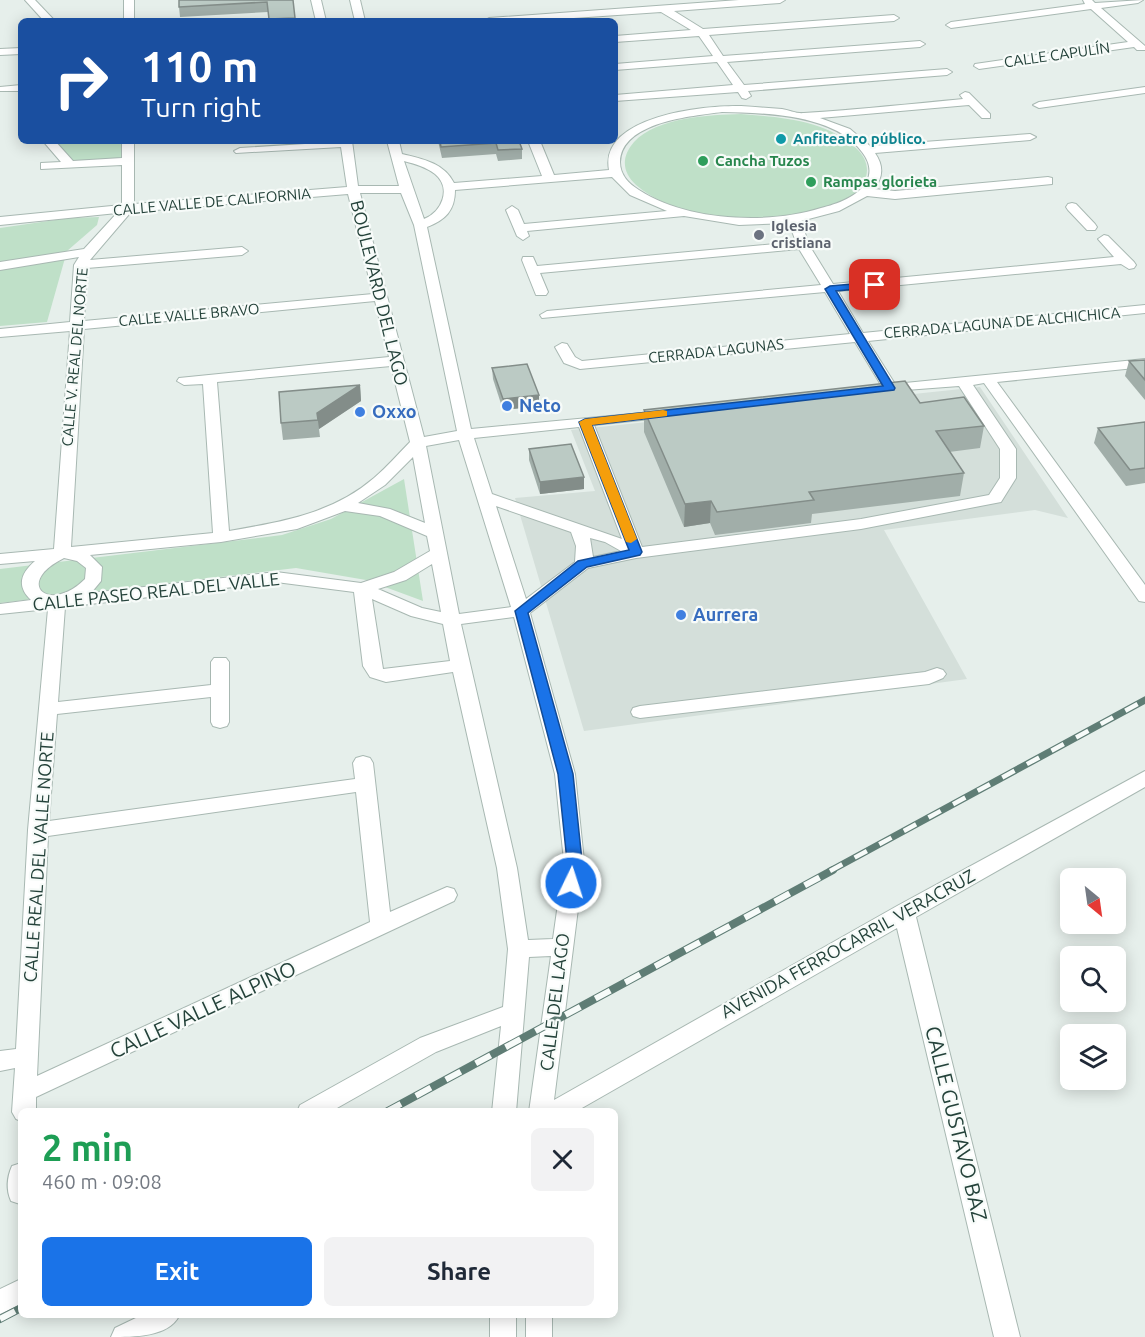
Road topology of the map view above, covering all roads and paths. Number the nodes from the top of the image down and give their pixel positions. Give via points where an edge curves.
1 (30, 0) edge
2 (129, 0) edge
3 (316, 0) edge
4 (355, 0) edge
5 (653, 0) edge
6 (780, 0) edge
7 (1138, 0) edge
8 (1090, 3) edge
9 (662, 8) junction
10 (47, 18) edge
11 (129, 18) edge
12 (320, 18) edge
13 (359, 18) edge
14 (529, 18) edge
15 (894, 18) dead end
16 (951, 25) dead end
17 (702, 33) junction
18 (1145, 36) edge
19 (618, 39) edge
20 (1132, 41) junction
21 (920, 44) dead end
22 (18, 51) edge
23 (0, 52) edge
24 (1145, 52) edge
25 (721, 59) junction
26 (935, 59) dead end
27 (979, 66) dead end
28 (618, 67) edge
29 (741, 88) junction
30 (1145, 90) edge
31 (618, 98) edge
32 (1039, 105) dead end
33 (752, 109) junction
34 (800, 116) junction
35 (986, 116) dead end
36 (1030, 137) dead end
37 (52, 144) edge
38 (128, 144) edge
39 (322, 144) edge
40 (346, 144) edge
41 (394, 144) edge
42 (535, 144) edge
43 (868, 150) junction
44 (240, 151) edge
45 (398, 156) junction
46 (128, 161) junction
47 (69, 164) junction
48 (45, 166) dead end
49 (615, 173) junction
50 (549, 178) junction
51 (1048, 180) dead end
52 (449, 187) junction
53 (406, 189) junction
54 (353, 190) junction
55 (864, 192) junction
56 (1072, 207) dead end
57 (128, 208) junction
58 (512, 210) dead end
59 (687, 213) junction
60 (794, 218) junction
61 (0, 221) edge
62 (420, 225) junction
63 (1091, 227) dead end
64 (1104, 239) dead end
65 (803, 245) junction
66 (84, 258) junction
67 (245, 265) dead end
68 (0, 267) edge
69 (830, 289) junction
70 (379, 297) junction
71 (1145, 309) edge
72 (76, 325) junction
73 (0, 333) edge
74 (859, 336) junction
75 (562, 347) dead end
76 (396, 361) junction
77 (1145, 363) edge
78 (987, 378) junction
79 (210, 379) junction
80 (184, 381) dead end
81 (963, 381) junction
82 (890, 388) junction
83 (866, 391) edge
84 (679, 412) edge
85 (585, 422) junction
86 (465, 434) junction
87 (418, 443) junction
88 (485, 497) junction
89 (344, 506) junction
90 (577, 530) junction
91 (434, 533) junction
92 (221, 537) junction
93 (636, 552) junction
94 (62, 553) junction
95 (438, 553) junction
96 (0, 560) edge
97 (583, 564) junction
98 (362, 588) junction
99 (1145, 597) edge
100 (57, 603) junction
101 (0, 609) edge
102 (521, 611) junction
103 (452, 620) junction
104 (220, 662) dead end
105 (460, 665) junction
106 (937, 674) dead end
107 (220, 690) junction
108 (48, 709) junction
109 (640, 711) dead end
110 (220, 722) dead end
111 (363, 763) dead end
112 (1145, 778) edge
113 (366, 784) junction
114 (38, 831) junction
115 (447, 895) dead end
116 (904, 912) junction
117 (381, 927) junction
118 (562, 947) junction
119 (519, 949) junction
120 (513, 1012) junction
121 (27, 1057) junction
122 (0, 1061) edge
123 (25, 1102) edge
124 (315, 1108) edge
125 (504, 1108) edge
126 (542, 1108) edge
127 (560, 1108) edge
128 (18, 1293) edge
129 (0, 1302) edge
130 (162, 1318) edge
131 (503, 1318) edge
132 (539, 1318) edge
133 (124, 1337) edge
134 (503, 1337) edge
135 (539, 1337) edge
136 (1007, 1337) edge

1 - 10 street
2 - 11 street
3 - 12 street
4 - 13 street
5 - 9 street
6 - 9 street
7 - 8 street
8 - 16 street
8 - 20 street
9 - 14 street
9 - 17 street
15 - 17 street
17 - 19 street
17 - 25 street
18 - 20 street, CALLE CAPULÍN
20 - 24 street
20 - 27 street, CALLE CAPULÍN
21 - 25 street
22 - 23 street
25 - 28 street
25 - 29 street
26 - 29 street via 950,76
29 - 31 street
29 - 33 street
30 - 32 street
33 - 34 street
33 - 49 street via 694,111 645,125 617,146 612,159
34 - 35 street via 968,98
34 - 43 street via 852,136
36 - 43 street
37 - 47 street
38 - 46 street
39 - 44 street
40 - 54 street, BOULEVARD DEL LAGO
41 - 45 street
42 - 50 street
43 - 55 street via 876,164 874,178
45 - 52 street via 428,165 445,176
45 - 53 street
46 - 47 street
46 - 57 street
47 - 48 street
49 - 50 street
49 - 59 street via 643,198
50 - 52 street
51 - 55 street via 895,195
52 - 62 street via 448,204 440,216
53 - 54 street, CALLE VALLE DE CALIFORNIA
53 - 62 street
54 - 57 street, CALLE VALLE DE CALIFORNIA
54 - 70 street, BOULEVARD DEL LAGO
55 - 60 street via 847,204
56 - 63 street
57 - 61 street, CALLE VALLE DE CALIFORNIA
57 - 66 street, CALLE V. REAL DEL NORTE
58 - 59 street via 522,232
59 - 60 street via 728,220
60 - 65 street
62 - 86 street
64 - 69 street via 1128,264
65 - 69 street
65 - 69 street via 530,265 546,309
66 - 67 street via 242,244
66 - 68 street
66 - 72 street, CALLE V. REAL DEL NORTE
69 - 74 street
70 - 72 street, CALLE VALLE BRAVO
70 - 76 street, BOULEVARD DEL LAGO
71 - 74 street, CERRADA LAGUNA DE ALCHICHICA
72 - 73 street, CALLE VALLE BRAVO
72 - 94 street, CALLE V. REAL DEL NORTE
74 - 75 street, CERRADA LAGUNAS via 573,364
74 - 82 street
76 - 79 street
76 - 87 street, BOULEVARD DEL LAGO
77 - 78 street
78 - 81 street
78 - 99 street
79 - 80 street
79 - 92 street
81 - 82 street
81 - 93 street via 1008,449 1008,478 995,499 861,524
82 - 83 street
84 - 85 street
85 - 86 street
85 - 93 street
86 - 87 street
86 - 88 street
87 - 89 street via 379,482
87 - 91 street, BOULEVARD DEL LAGO
88 - 90 street
88 - 102 street
89 - 91 street via 384,512
89 - 92 street via 297,524
90 - 93 street via 611,539
90 - 97 street via 586,554
91 - 95 street, BOULEVARD DEL LAGO
92 - 94 street
93 - 97 street
94 - 96 street
94 - 100 street via 34,566 25,585 31,594
94 - 100 street via 82,557 94,567 93,581 79,594
95 - 98 street via 400,576
95 - 103 street, BOULEVARD DEL LAGO
97 - 102 street
98 - 100 street, CALLE PASEO REAL DEL VALLE via 276,577
98 - 103 street, CALLE PASEO REAL DEL VALLE via 417,612
98 - 105 street via 376,674 386,676
100 - 101 street, CALLE PASEO REAL DEL VALLE
100 - 108 street, CALLE REAL DEL VALLE NORTE
102 - 103 street, CALLE PASEO REAL DEL VALLE
102 - 118 street, CALLE DEL LAGO via 565,774 574,861
103 - 105 street
104 - 107 street
105 - 119 street via 507,868
106 - 109 street
107 - 108 street
107 - 110 street
108 - 114 street, CALLE REAL DEL VALLE NORTE
111 - 113 street
112 - 116 street, AVENIDA FERROCARRIL VERACRUZ
113 - 114 street
113 - 117 street
114 - 121 street, CALLE REAL DEL VALLE NORTE
115 - 117 street, CALLE VALLE ALPINO
116 - 127 street, AVENIDA FERROCARRIL VERACRUZ
116 - 136 street, CALLE GUSTAVO BAZ
117 - 123 street, CALLE VALLE ALPINO
118 - 119 street
118 - 126 street, CALLE DEL LAGO
119 - 120 street
120 - 124 street via 429,1045
120 - 125 street
121 - 122 street
121 - 123 street, CALLE REAL DEL VALLE NORTE
128 - 129 street
130 - 133 street
131 - 134 street
132 - 135 street

